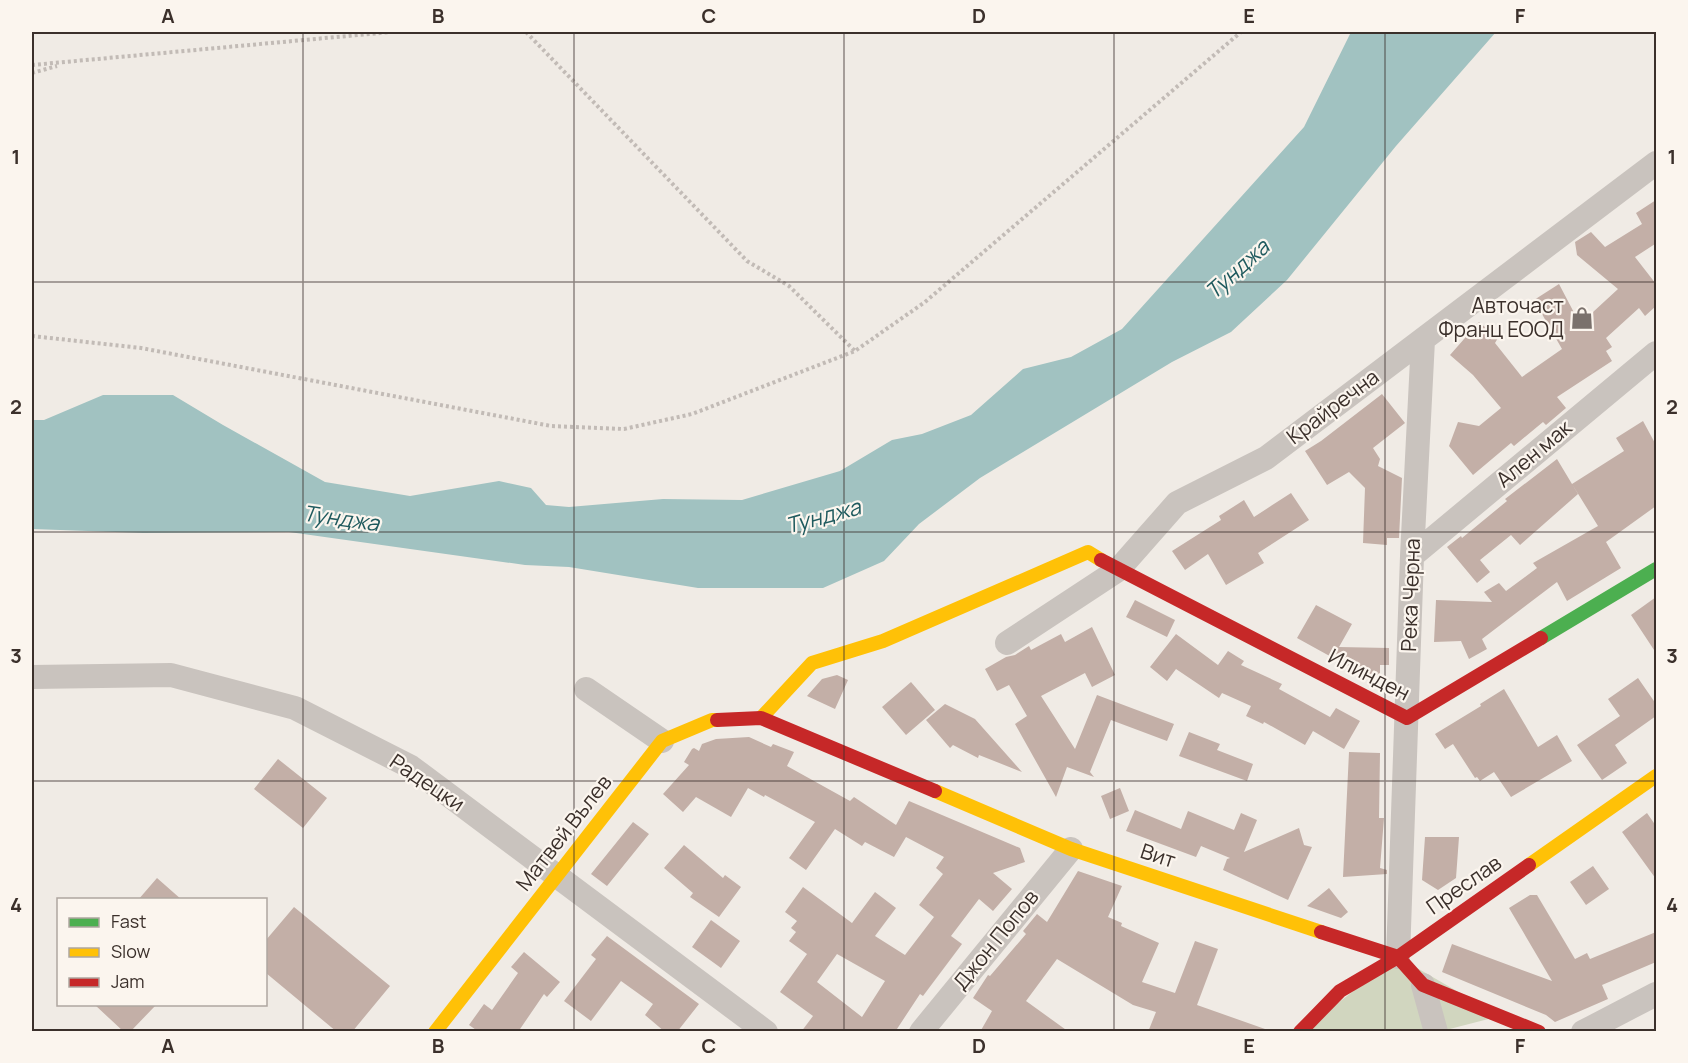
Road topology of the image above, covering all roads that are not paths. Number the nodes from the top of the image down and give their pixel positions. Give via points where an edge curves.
1 (1656, 163) edge
2 (1423, 340) junction
3 (1656, 352) edge
4 (1412, 556) junction
5 (1656, 568) edge
6 (1118, 570) junction
7 (1007, 643) dead end
8 (32, 677) edge
9 (586, 689) dead end
10 (761, 718) junction
11 (1407, 718) junction
12 (662, 741) junction
13 (1656, 776) edge
14 (1071, 849) junction
15 (557, 876) junction
16 (1398, 957) junction
17 (1423, 985) junction
18 (1656, 994) edge
19 (435, 1032) edge
20 (766, 1032) edge
21 (921, 1032) edge
22 (1300, 1032) edge
23 (1436, 1032) edge
24 (1539, 1032) edge
25 (1583, 1032) edge

1 - 2 street, Крайречна
2 - 4 street, Река Черна
2 - 6 street, Крайречна via 1266,458 1178,503
3 - 4 street, Ален мак
4 - 11 street, Река Черна
5 - 11 street, Илинден
6 - 7 street, Крайречна
6 - 10 street, Илинден via 1088,552 883,641 812,663
6 - 11 street, Илинден
8 - 15 street, Радецки via 171,675 295,708 411,767
9 - 12 street
10 - 12 street, Матвей Вълев via 712,720
10 - 14 street, Вит
11 - 16 street, Река Черна
12 - 15 street, Матвей Вълев
13 - 16 street, Преслав
14 - 16 street, Вит
14 - 21 street, Джон Попов
15 - 19 street, Матвей Вълев
15 - 20 street, Радецки
16 - 17 street, Вит
16 - 22 street, Преслав via 1340,991
17 - 23 street
17 - 24 street, Вит
18 - 25 street

